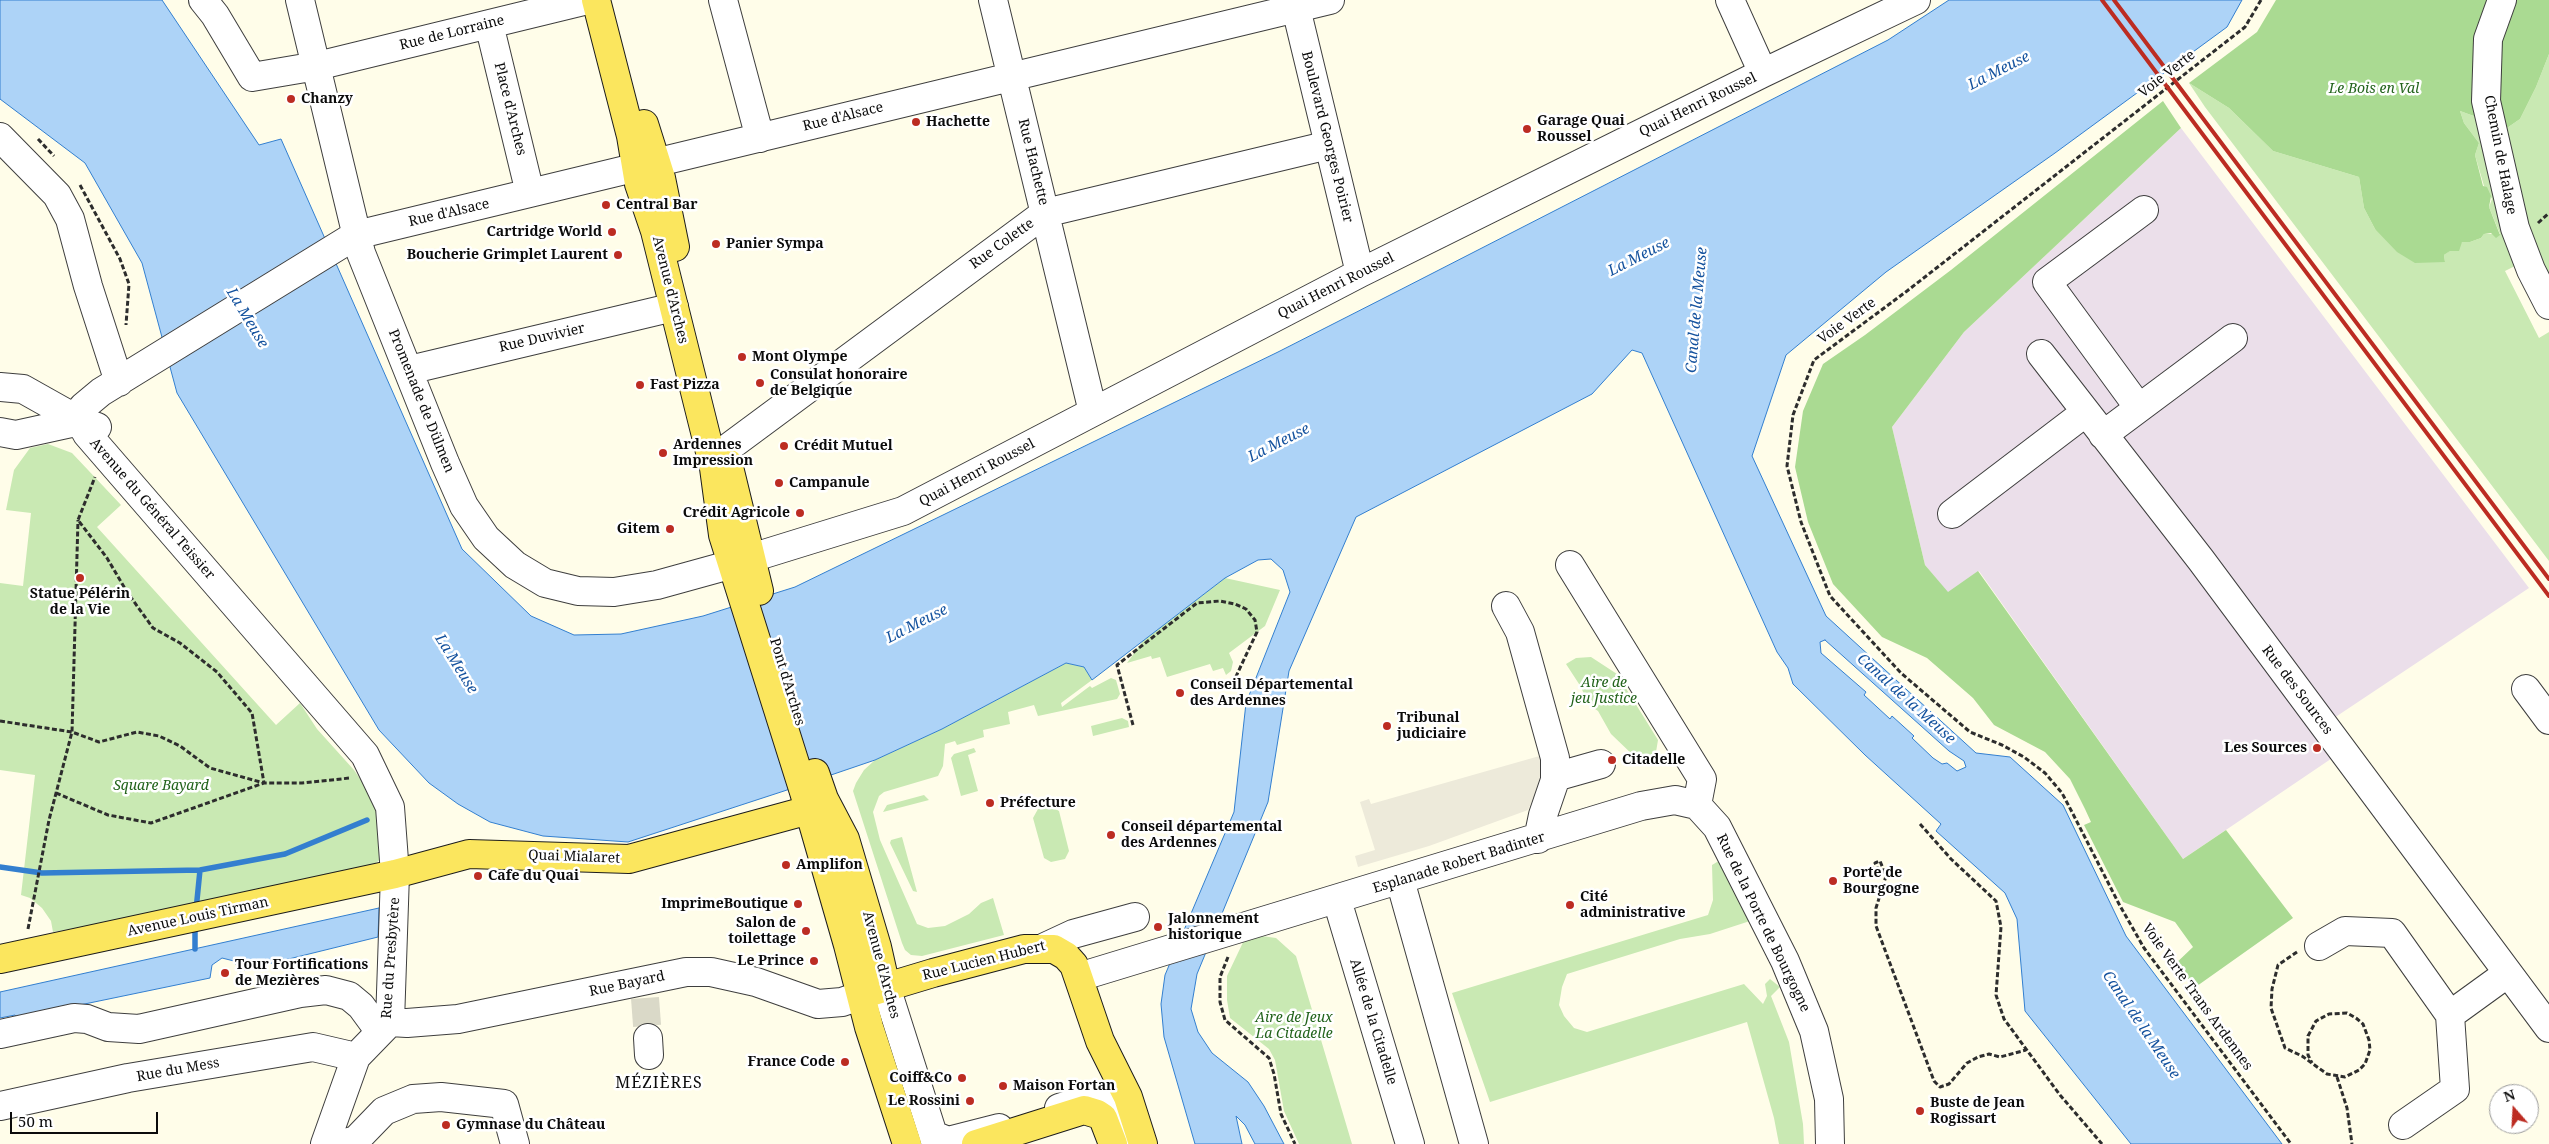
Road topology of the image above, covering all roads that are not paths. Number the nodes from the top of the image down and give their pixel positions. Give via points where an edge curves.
1 (203, 0) edge
2 (300, 0) edge
3 (588, 0) edge
4 (596, 0) edge
5 (616, 0) edge
6 (723, 0) edge
7 (993, 0) edge
8 (1330, 0) edge
9 (1730, 0) edge
10 (1916, 0) edge
11 (2502, 0) edge
12 (1295, 4) edge
13 (489, 24) junction
14 (317, 66) junction
15 (1763, 73) junction
16 (1011, 77) junction
17 (0, 138) edge
18 (760, 138) junction
19 (1329, 145) junction
20 (646, 165) junction
21 (530, 193) junction
22 (2144, 210) dead end
23 (1045, 213) junction
24 (346, 241) junction
25 (1360, 273) junction
26 (2549, 305) edge
27 (674, 307) junction
28 (2233, 338) dead end
29 (2041, 354) dead end
30 (409, 370) junction
31 (119, 382) junction
32 (0, 387) edge
33 (2140, 408) junction
34 (1093, 412) junction
35 (2086, 412) junction
36 (94, 424) junction
37 (0, 432) edge
38 (2103, 434) junction
39 (725, 450) junction
40 (1952, 514) dead end
41 (1570, 565) dead end
42 (744, 570) junction
43 (1506, 606) dead end
44 (2526, 689) dead end
45 (2549, 720) edge
46 (1601, 764) dead end
47 (1555, 776) junction
48 (811, 796) junction
49 (1697, 805) junction
50 (1538, 839) junction
51 (396, 874) junction
52 (1400, 880) junction
53 (1337, 900) junction
54 (1135, 917) dead end
55 (2319, 946) road end
56 (1045, 947) junction
57 (11, 957) edge
58 (2508, 973) junction
59 (1079, 977) junction
60 (874, 991) junction
61 (2544, 1011) edge
62 (2450, 1014) junction
63 (385, 1027) junction
64 (0, 1034) edge
65 (356, 1057) junction
66 (0, 1106) edge
67 (2403, 1125) dead end
68 (935, 1140) edge
69 (325, 1144) edge
70 (342, 1144) edge
71 (515, 1144) edge
72 (907, 1144) edge
73 (976, 1144) edge
74 (1113, 1144) edge
75 (1127, 1144) edge
76 (1142, 1144) edge
77 (1410, 1144) edge
78 (1474, 1144) edge
79 (1830, 1144) edge

1 - 14 street, Rue de Lorraine via 215,14 252,77
2 - 14 street, Promenade de Dülmen
3 - 13 street, Rue de Lorraine
4 - 20 main road, Avenue d'Arches via 627,118
5 - 20 main road, Avenue d'Arches via 646,130
6 - 18 street
7 - 16 street, Rue Hachette
8 - 12 street, Rue d'Alsace
9 - 15 street
10 - 15 street, Quai Henri Roussel
11 - 26 street, Chemin de Halage via 2488,39 2486,101 2515,228
12 - 16 street, Rue d'Alsace
12 - 19 street, Boulevard Georges Poirier
13 - 14 street, Rue de Lorraine
13 - 21 street, Place d'Arches
14 - 24 street, Promenade de Dülmen
15 - 25 street, Quai Henri Roussel
16 - 18 street, Rue d'Alsace
16 - 23 street, Rue Hachette
17 - 31 street via 57,195 70,219
18 - 20 street, Rue d'Alsace
19 - 23 street, Rue Colette
19 - 25 street, Boulevard Georges Poirier
20 - 21 street, Rue d'Alsace
20 - 27 main road, Avenue d'Arches
20 - 39 main road, Avenue d'Arches
21 - 24 street, Rue d'Alsace
22 - 33 street via 2047,282
23 - 34 street, Rue Hachette
23 - 39 street, Rue Colette
24 - 30 street, Promenade de Dülmen
24 - 31 street, Rue d'Alsace
25 - 34 street, Quai Henri Roussel
27 - 30 street, Rue Duvivier
27 - 42 main road, Avenue d'Arches via 714,468 723,535
28 - 33 street
29 - 35 street, Rue des Sources
30 - 42 street, Promenade de Dülmen via 464,506 486,538 515,565 544,583 578,591 614,592
31 - 36 street
32 - 36 street, Avenue du Général Teissier via 23,389
33 - 38 street
34 - 42 street, Quai Henri Roussel via 903,511
35 - 38 street, Rue des Sources
35 - 40 street
36 - 37 street via 16,435
36 - 51 street, Avenue du Général Teissier via 366,754 390,806
38 - 58 street, Rue des Sources via 2201,560
39 - 42 main road, Avenue d'Arches
41 - 49 street via 1702,779
42 - 48 main road, Pont d'Arches
43 - 47 street via 1520,632 1555,758
44 - 45 street
46 - 47 street
47 - 50 street
48 - 51 main road, Quai Mialaret via 629,859 469,854
48 - 60 main road, Avenue d'Arches
49 - 50 street, Esplanade Robert Badinter via 1675,800 1640,806
49 - 79 street, Rue de la Porte de Bourgogne via 1717,827 1734,859 1785,961 1814,1031 1829,1100
50 - 52 street, Esplanade Robert Badinter
51 - 57 main road, Avenue Louis Tirman
51 - 63 street, Rue du Presbytère
52 - 53 street, Esplanade Robert Badinter
52 - 78 street
53 - 59 street, Esplanade Robert Badinter
53 - 77 street, Allée de la Citadelle
54 - 56 street, Rue Lucien Hubert via 1073,934
55 - 62 street via 2346,931 2392,933
56 - 59 main road via 1066,956
56 - 60 main road, Rue Lucien Hubert via 1024,949
58 - 61 street, Rue des Sources
58 - 62 street
59 - 76 main road via 1100,1041 1128,1096
60 - 63 street, Rue Bayard via 842,1002 818,1004 756,982 711,972 686,972 644,989 458,1019
60 - 68 street, Avenue d'Arches
60 - 72 main road, Avenue d'Arches via 869,1027
62 - 67 street via 2455,1090
63 - 64 street via 349,996 326,990 139,1029 108,1027 74,1018
63 - 65 street, Rue du Presbytère
65 - 66 street, Rue du Mess via 313,1047 128,1078
65 - 69 street, Rue du Presbytère
68 - 75 street via 957,1140 1086,1099 1102,1099 1117,1110
70 - 71 street via 356,1140 384,1111 413,1099 441,1097 504,1104
73 - 74 main road via 1084,1110 1103,1118

